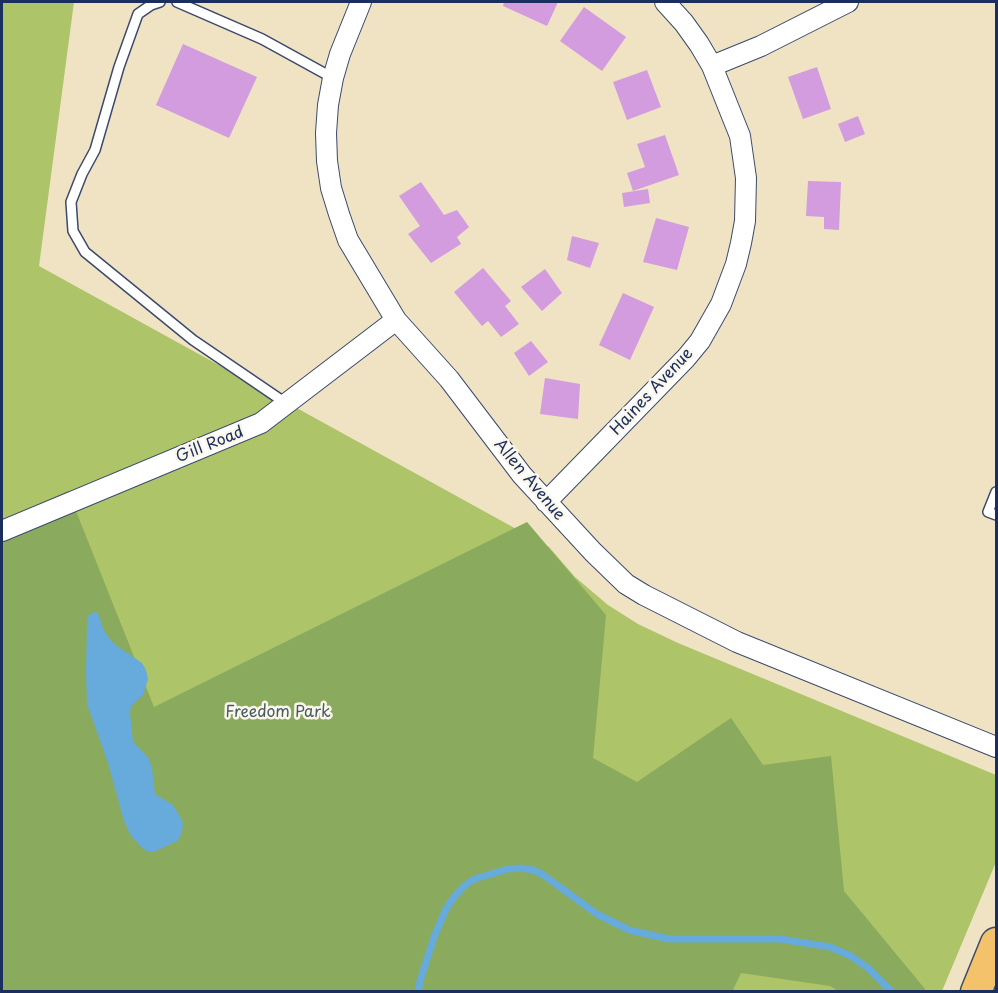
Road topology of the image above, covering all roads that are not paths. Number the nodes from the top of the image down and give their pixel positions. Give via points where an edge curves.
1 (160, 2) edge
2 (177, 2) edge
3 (361, 2) edge
4 (665, 2) edge
5 (848, 2) edge
6 (712, 66) junction
7 (333, 78) junction
8 (396, 320) junction
9 (287, 404) junction
10 (996, 492) edge
11 (546, 502) junction
12 (996, 515) edge
13 (2, 531) edge
14 (996, 747) edge
15 (996, 943) edge
16 (977, 989) edge

1 - 9 lane via 138,14 95,150 71,202 73,231 85,252 193,340
2 - 7 lane via 262,39
3 - 7 street, Allen Avenue
4 - 6 street, Haines Avenue
5 - 6 street
6 - 11 street, Haines Avenue via 740,136 746,178 745,221 729,284 711,323 686,358
7 - 8 street, Allen Avenue via 326,133 331,188 348,240
8 - 9 street, Gill Road
8 - 11 street, Allen Avenue via 449,379
9 - 13 street, Gill Road via 261,423
10 - 12 lane via 988,512
11 - 14 street, Allen Avenue via 592,552 644,595 737,642
15 - 16 main road

